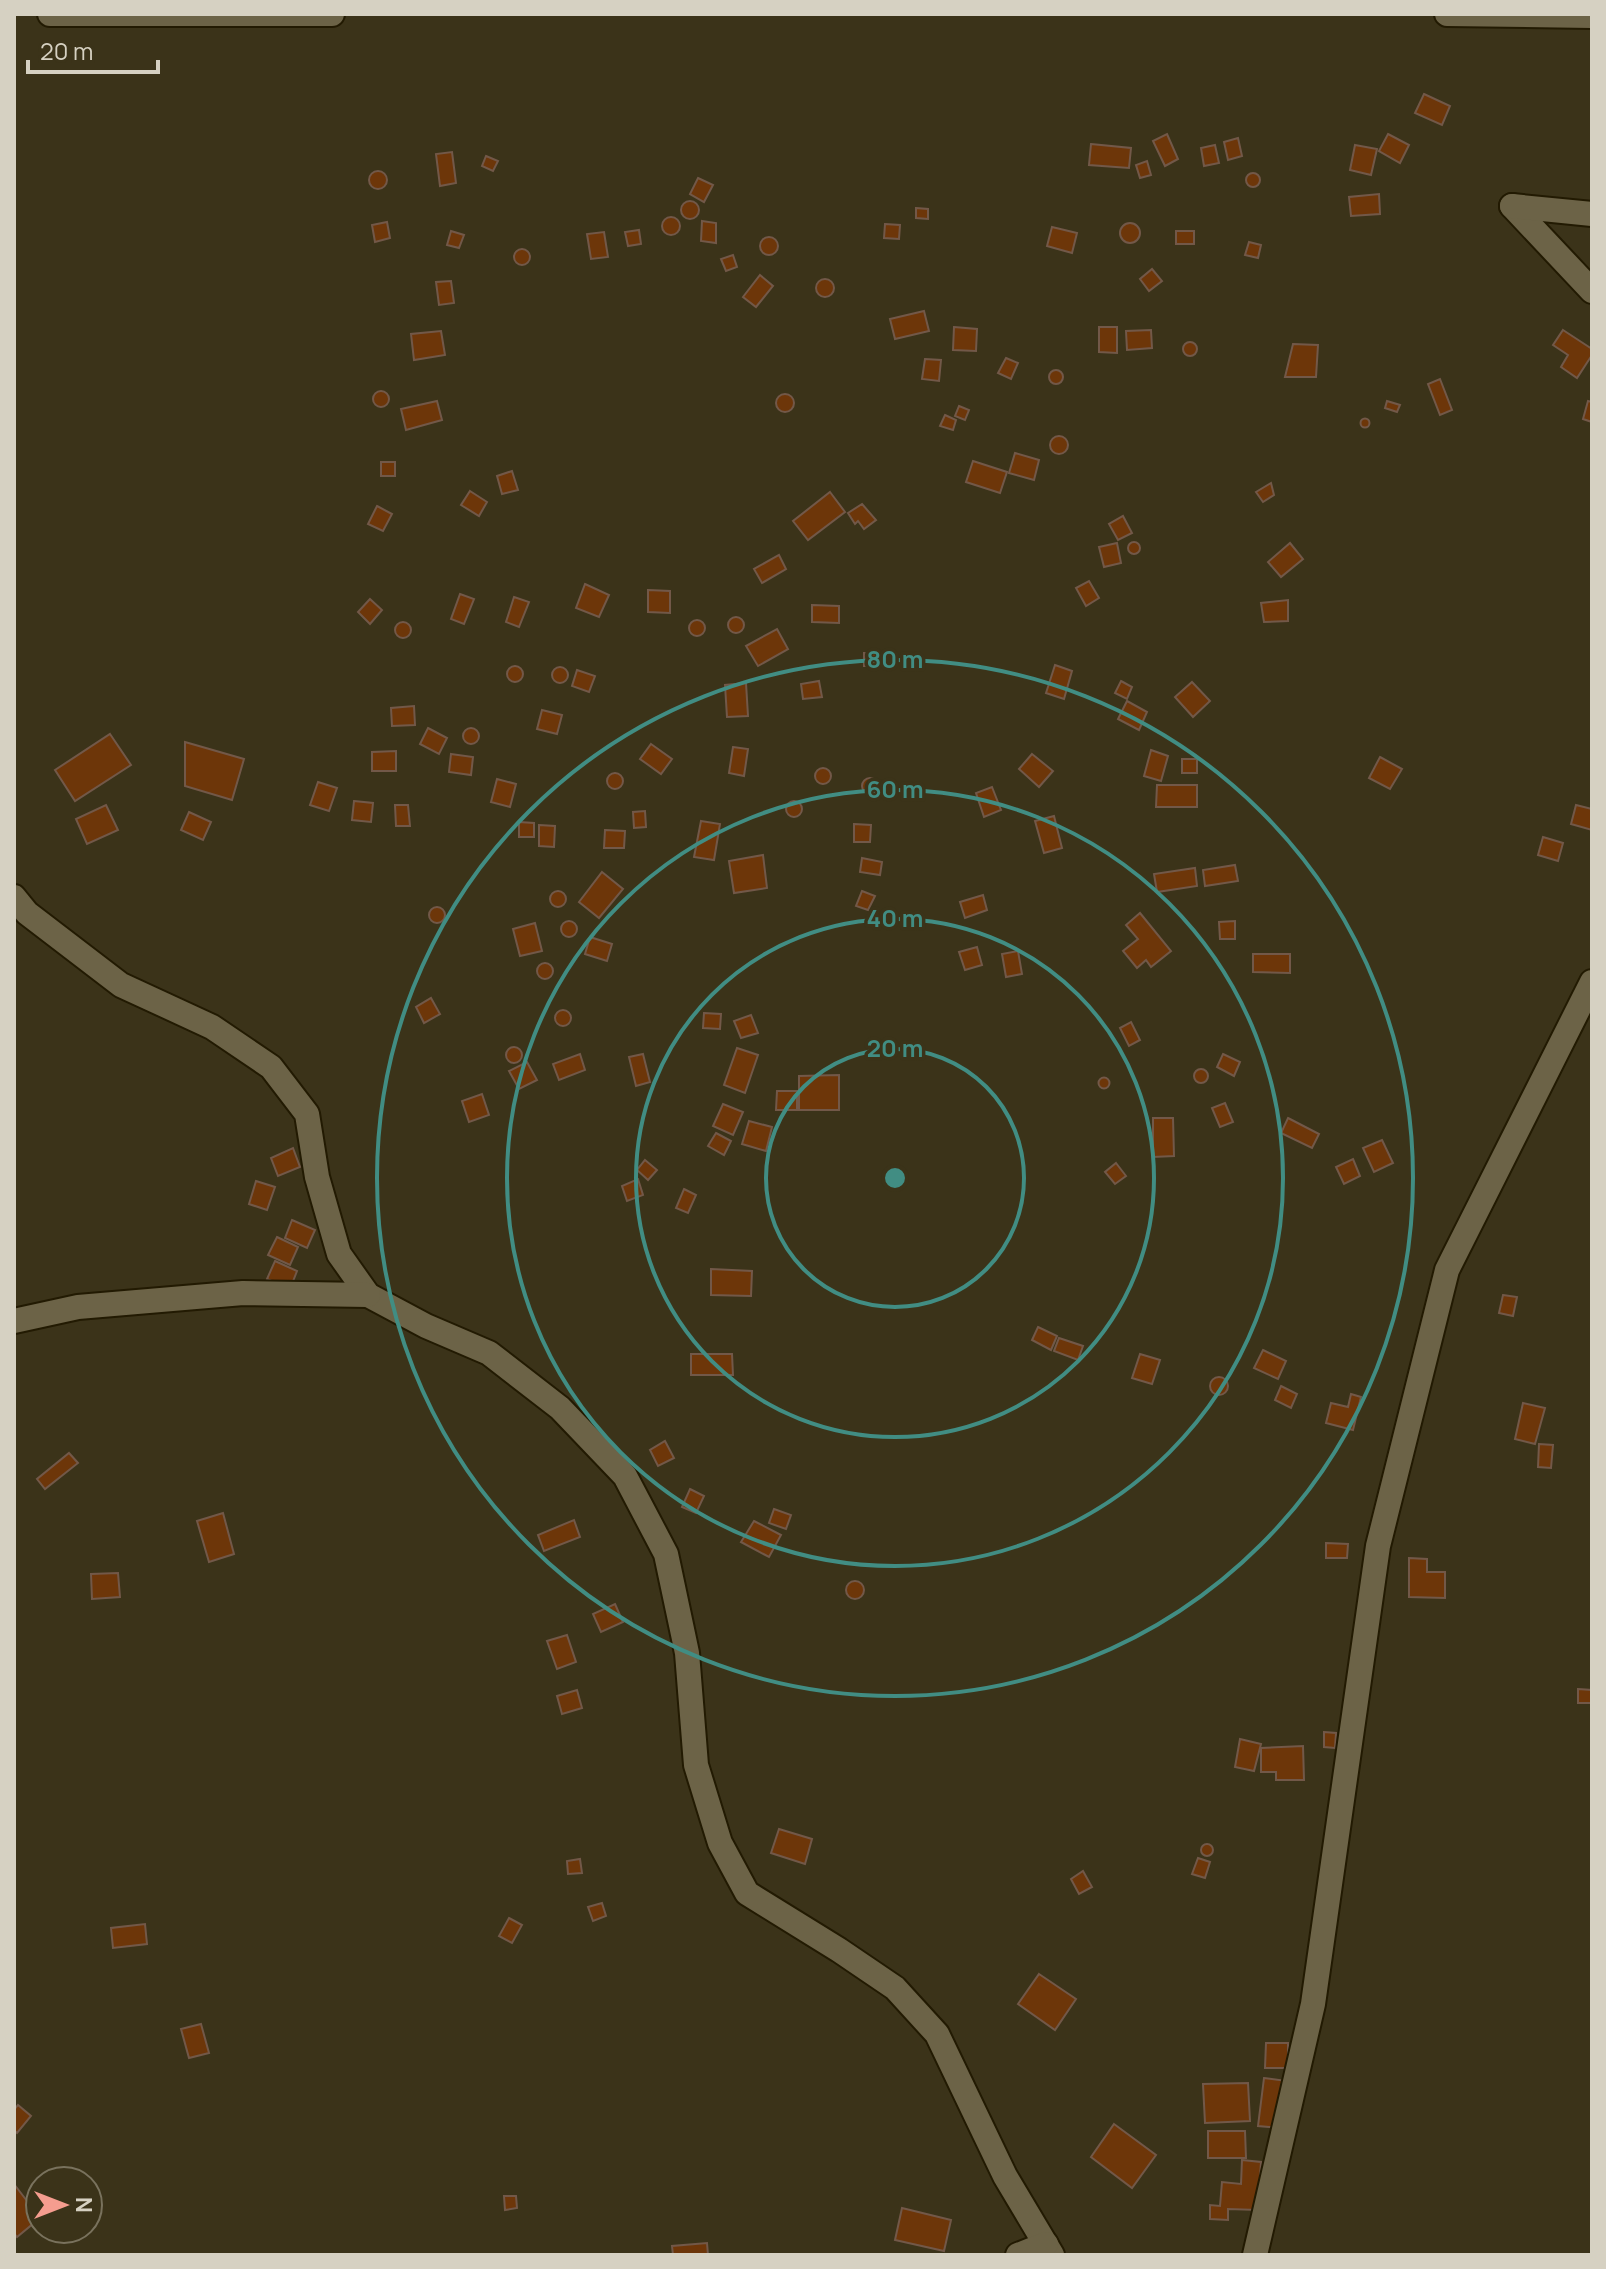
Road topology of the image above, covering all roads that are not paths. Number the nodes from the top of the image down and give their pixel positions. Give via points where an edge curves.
1 (50, 14) edge
2 (332, 14) edge
3 (1447, 14) edge
4 (1592, 16) edge
5 (1592, 214) edge
6 (1592, 291) edge
7 (14, 897) edge
8 (1592, 982) edge
9 (368, 1295) junction
10 (14, 1321) edge
11 (1049, 2250) edge
12 (1018, 2255) edge
13 (1255, 2255) edge

1 - 2 street
3 - 4 street
5 - 6 street via 1512,206
7 - 9 street via 27,913 121,985 212,1027 271,1067 307,1114 317,1177 339,1254
8 - 13 street via 1447,1270 1378,1546 1313,2004
9 - 10 street via 243,1293 78,1307
9 - 11 street via 489,1353 560,1408 625,1476 666,1554 687,1653 696,1765 720,1843 747,1893 895,1988 937,2034 1005,2176
11 - 12 street

